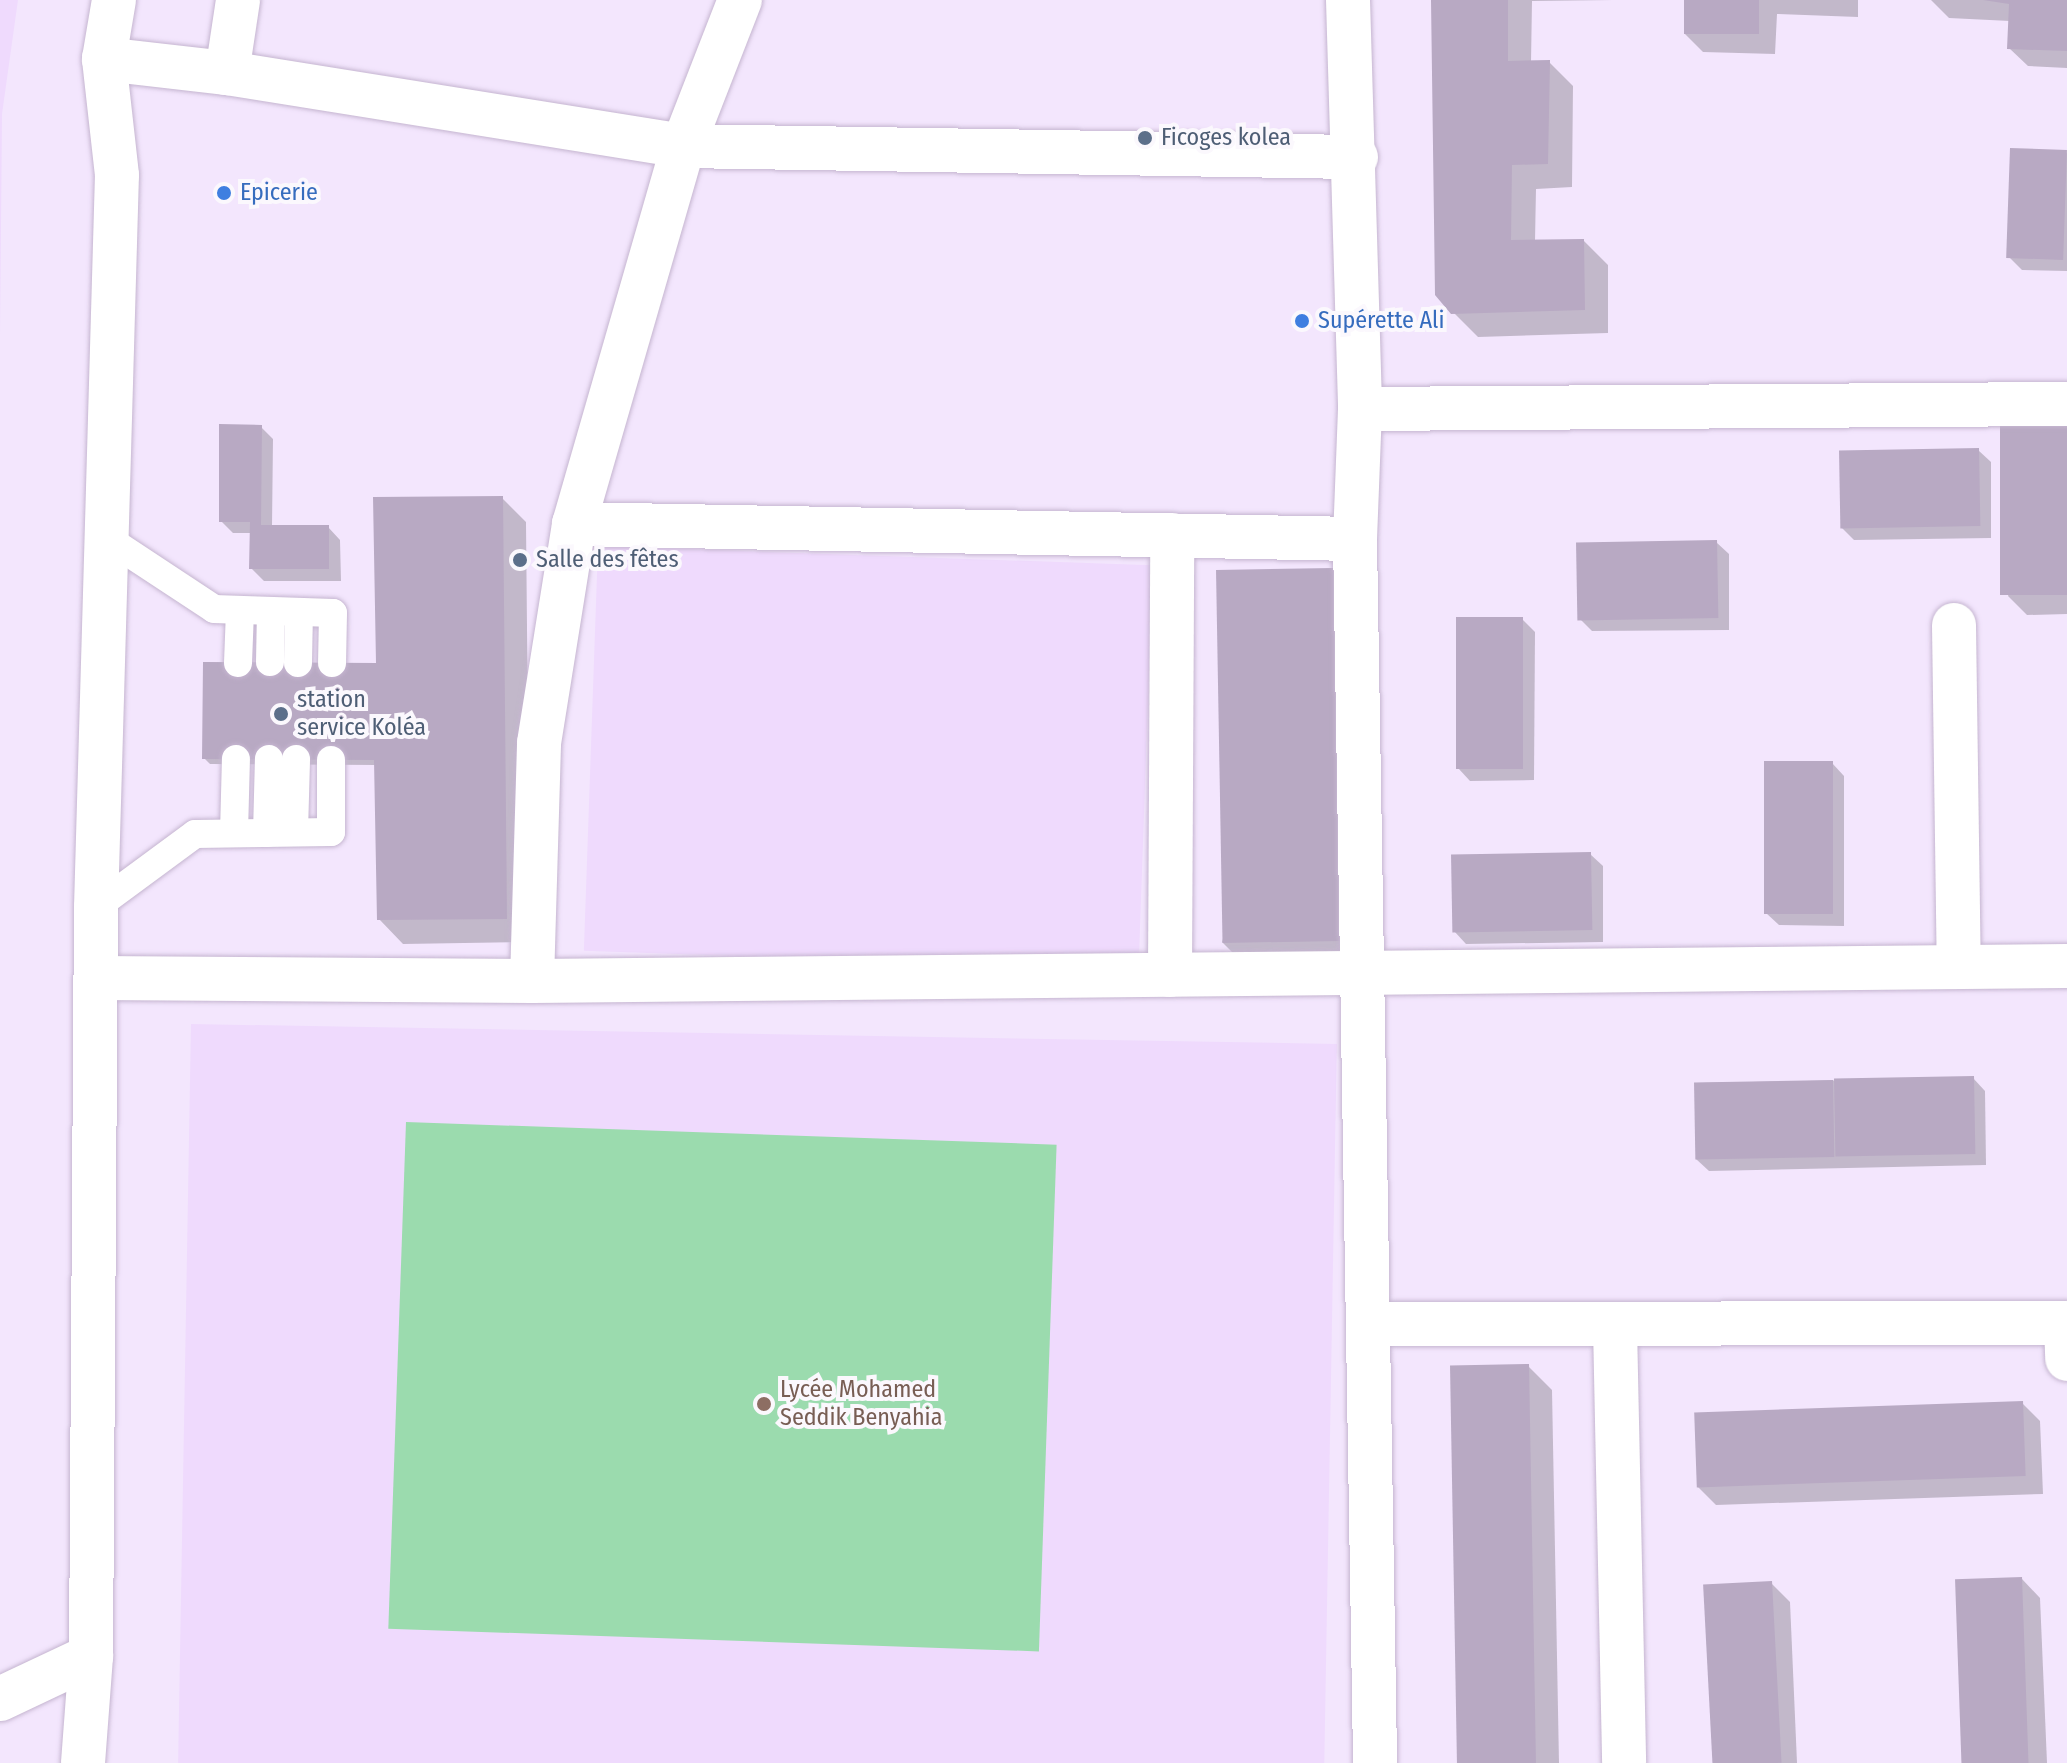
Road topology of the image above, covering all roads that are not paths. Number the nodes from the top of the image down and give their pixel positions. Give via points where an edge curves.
1 (114, 0) edge
2 (238, 0) edge
3 (740, 0) edge
4 (1348, 0) edge
5 (104, 59) junction
6 (227, 73) junction
7 (683, 146) junction
8 (1356, 157) junction
9 (2067, 404) edge
10 (1360, 409) junction
11 (574, 524) junction
12 (1172, 535) junction
13 (108, 539) junction
14 (1355, 539) junction
15 (240, 610) junction
16 (271, 611) junction
17 (299, 613) junction
18 (1954, 625) dead end
19 (238, 663) dead end
20 (332, 663) dead end
21 (236, 759) dead end
22 (283, 759) dead end
23 (331, 760) dead end
24 (280, 832) junction
25 (234, 833) junction
26 (96, 907) junction
27 (2067, 966) edge
28 (1959, 967) junction
29 (1362, 971) junction
30 (1170, 975) junction
31 (97, 978) junction
32 (532, 981) junction
33 (1368, 1324) junction
34 (1615, 1326) junction
35 (2067, 1359) edge
36 (91, 1656) junction
37 (0, 1699) edge
38 (83, 1763) edge
39 (1375, 1763) edge
40 (1624, 1763) edge

1 - 5 street
2 - 6 street
3 - 7 street
4 - 8 street
5 - 6 street
5 - 13 street via 117,175
6 - 7 street
7 - 8 street
7 - 11 street
8 - 10 street
9 - 10 street
10 - 14 street
11 - 12 street
11 - 32 street via 539,743
12 - 14 street
12 - 30 street
13 - 15 lane via 214,609
13 - 26 street
14 - 29 street
15 - 16 lane
15 - 19 lane
16 - 17 lane
16 - 17 lane via 284,662
17 - 20 lane via 333,613
18 - 28 street
21 - 25 lane
22 - 24 lane
23 - 24 lane via 331,832
24 - 25 lane
25 - 26 lane via 195,834
26 - 31 street
27 - 28 street
28 - 29 street
29 - 30 street
29 - 33 street
30 - 32 street
31 - 32 street
31 - 36 street
33 - 34 street
33 - 39 street
34 - 35 street via 2066,1323
34 - 40 street
36 - 37 street
36 - 38 street

